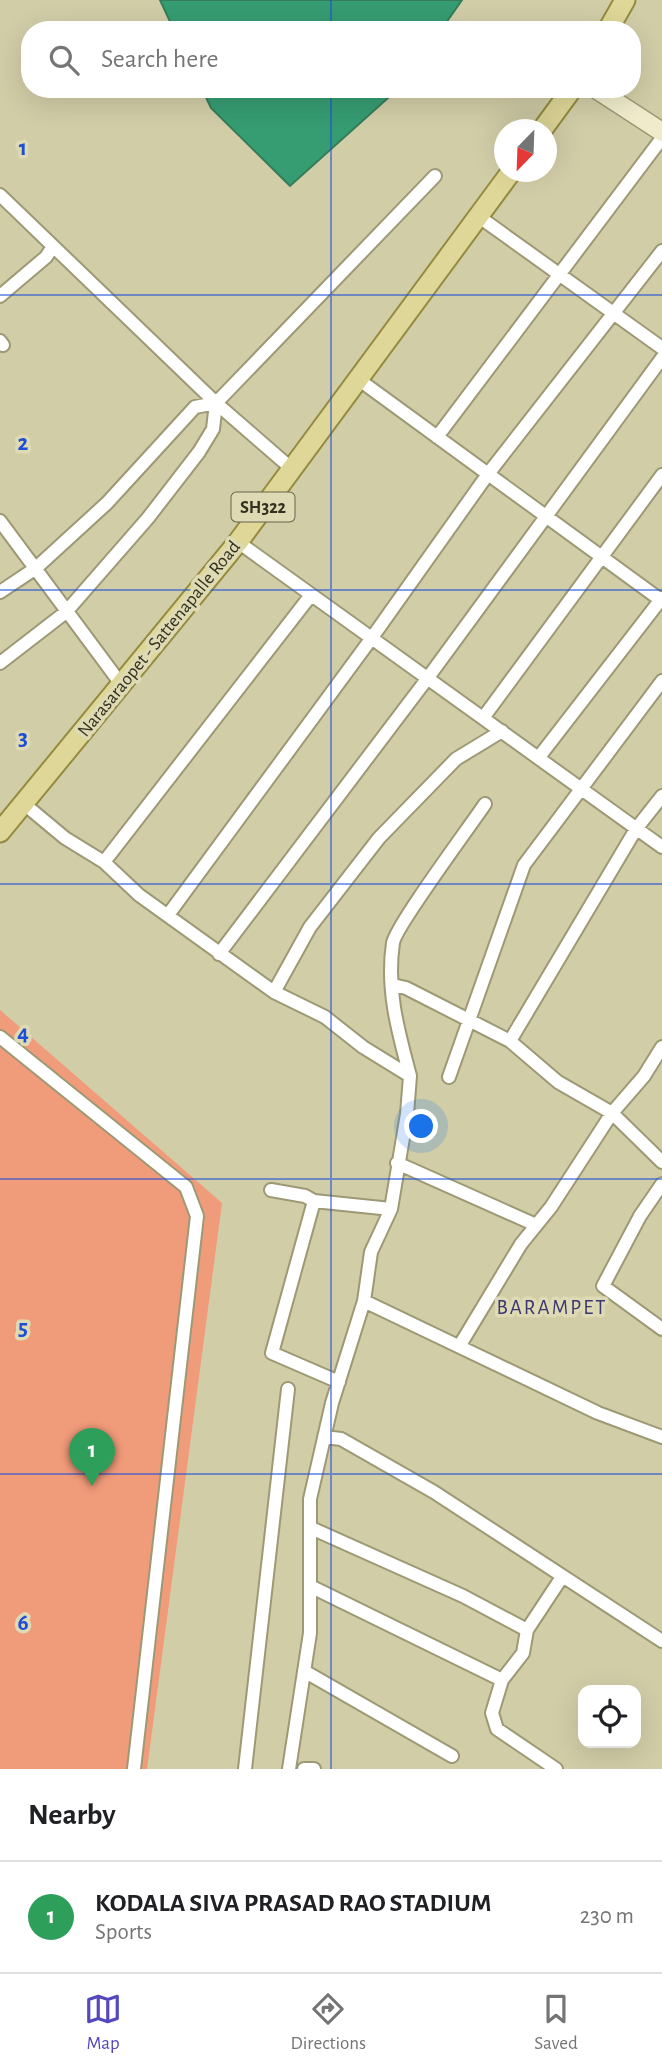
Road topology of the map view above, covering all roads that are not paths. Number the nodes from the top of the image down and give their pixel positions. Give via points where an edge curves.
1 (625, 0) edge
2 (613, 21) edge
3 (565, 98) edge
4 (610, 98) edge
5 (550, 119) edge
6 (662, 132) edge
7 (662, 138) edge
8 (435, 176) dead end
9 (504, 182) edge
10 (0, 195) edge
11 (478, 216) junction
12 (52, 248) junction
13 (662, 251) edge
14 (559, 274) junction
15 (0, 296) edge
16 (615, 314) junction
17 (662, 348) edge
18 (662, 358) edge
19 (358, 379) junction
20 (216, 403) junction
21 (437, 437) junction
22 (292, 469) junction
23 (488, 474) junction
24 (662, 475) edge
25 (546, 516) junction
26 (0, 521) edge
27 (238, 542) junction
28 (603, 558) junction
29 (36, 568) junction
30 (0, 592) edge
31 (311, 595) junction
32 (662, 599) edge
33 (66, 612) junction
34 (371, 639) junction
35 (0, 663) edge
36 (427, 679) junction
37 (662, 681) edge
38 (121, 684) junction
39 (483, 718) junction
40 (502, 731) junction
41 (539, 757) junction
42 (581, 787) junction
43 (662, 796) edge
44 (23, 803) junction
45 (485, 804) dead end
46 (636, 829) junction
47 (0, 832) edge
48 (662, 847) edge
49 (104, 862) junction
50 (168, 915) junction
51 (219, 954) junction
52 (393, 985) junction
53 (274, 992) junction
54 (470, 1020) junction
55 (0, 1037) edge
56 (510, 1041) junction
57 (662, 1047) edge
58 (410, 1076) junction
59 (449, 1077) dead end
60 (612, 1113) junction
61 (662, 1162) edge
62 (397, 1163) junction
63 (662, 1184) edge
64 (271, 1190) dead end
65 (314, 1201) junction
66 (391, 1209) junction
67 (536, 1225) junction
68 (364, 1301) junction
69 (662, 1329) edge
70 (460, 1345) junction
71 (339, 1382) junction
72 (288, 1389) dead end
73 (324, 1437) junction
74 (662, 1437) edge
75 (311, 1528) junction
76 (562, 1577) junction
77 (312, 1587) junction
78 (527, 1630) junction
79 (662, 1641) edge
80 (304, 1671) junction
81 (502, 1680) junction
82 (452, 1756) dead end
83 (134, 1769) edge
84 (245, 1769) edge
85 (289, 1769) edge
86 (304, 1769) edge
87 (314, 1769) edge
88 (556, 1769) edge

1 - 2 main road
3 - 5 main road
4 - 6 street
7 - 14 street
8 - 20 street
9 - 11 main road, Narasaraopet - Sattenapalle Road / SH322
10 - 12 street
11 - 14 street
11 - 19 main road, Narasaraopet - Sattenapalle Road / SH322
12 - 15 street
12 - 20 street
13 - 16 street
14 - 16 street
14 - 21 street
16 - 17 street
16 - 23 street
18 - 25 street
19 - 21 street
19 - 22 main road, Narasaraopet - Sattenapalle Road / SH322
20 - 22 street
20 - 29 street via 195,407 107,503
20 - 33 street via 213,429 199,452
21 - 23 street
22 - 27 main road, Narasaraopet - Sattenapalle Road / SH322
23 - 25 street
23 - 34 street
24 - 28 street
25 - 28 street
25 - 36 street
26 - 29 street
27 - 31 street
27 - 38 main road, Narasaraopet - Sattenapalle Road / SH322
28 - 32 street
28 - 39 street
29 - 30 street
29 - 33 street
31 - 34 street
31 - 49 street
32 - 41 street
33 - 35 street
33 - 38 street
34 - 36 street
34 - 50 street
36 - 39 street
36 - 51 street
37 - 42 street
38 - 44 main road, Narasaraopet - Sattenapalle Road / SH322
39 - 40 street
40 - 41 street
40 - 53 street via 456,759 379,838 310,927
41 - 42 street
42 - 46 street
42 - 54 street via 524,865
43 - 46 street
44 - 47 main road, Narasaraopet - Sattenapalle Road / SH322
44 - 49 street via 65,838
45 - 52 street via 393,941
46 - 48 street
46 - 56 street
49 - 50 street
50 - 51 street
51 - 53 street
52 - 54 street
52 - 58 street via 390,999
53 - 58 street via 325,1017
54 - 56 street
54 - 59 street
55 - 83 street via 186,1187 197,1216
56 - 60 street via 558,1082
57 - 60 street
58 - 62 street
60 - 61 street
60 - 67 street
62 - 66 street
62 - 67 street
63 - 69 street via 603,1286
64 - 65 street
65 - 66 street
65 - 71 street via 272,1353
66 - 68 street via 372,1252
67 - 70 street
68 - 70 street
68 - 71 street
70 - 74 street via 598,1413
71 - 73 street
72 - 84 street
73 - 75 street via 310,1499
73 - 76 street via 341,1439 435,1492
75 - 77 street
75 - 78 street
76 - 78 street
76 - 79 street
77 - 80 street
77 - 81 street
78 - 81 street via 523,1653
80 - 82 street
80 - 85 street
81 - 88 street via 492,1713 497,1730
86 - 87 street

